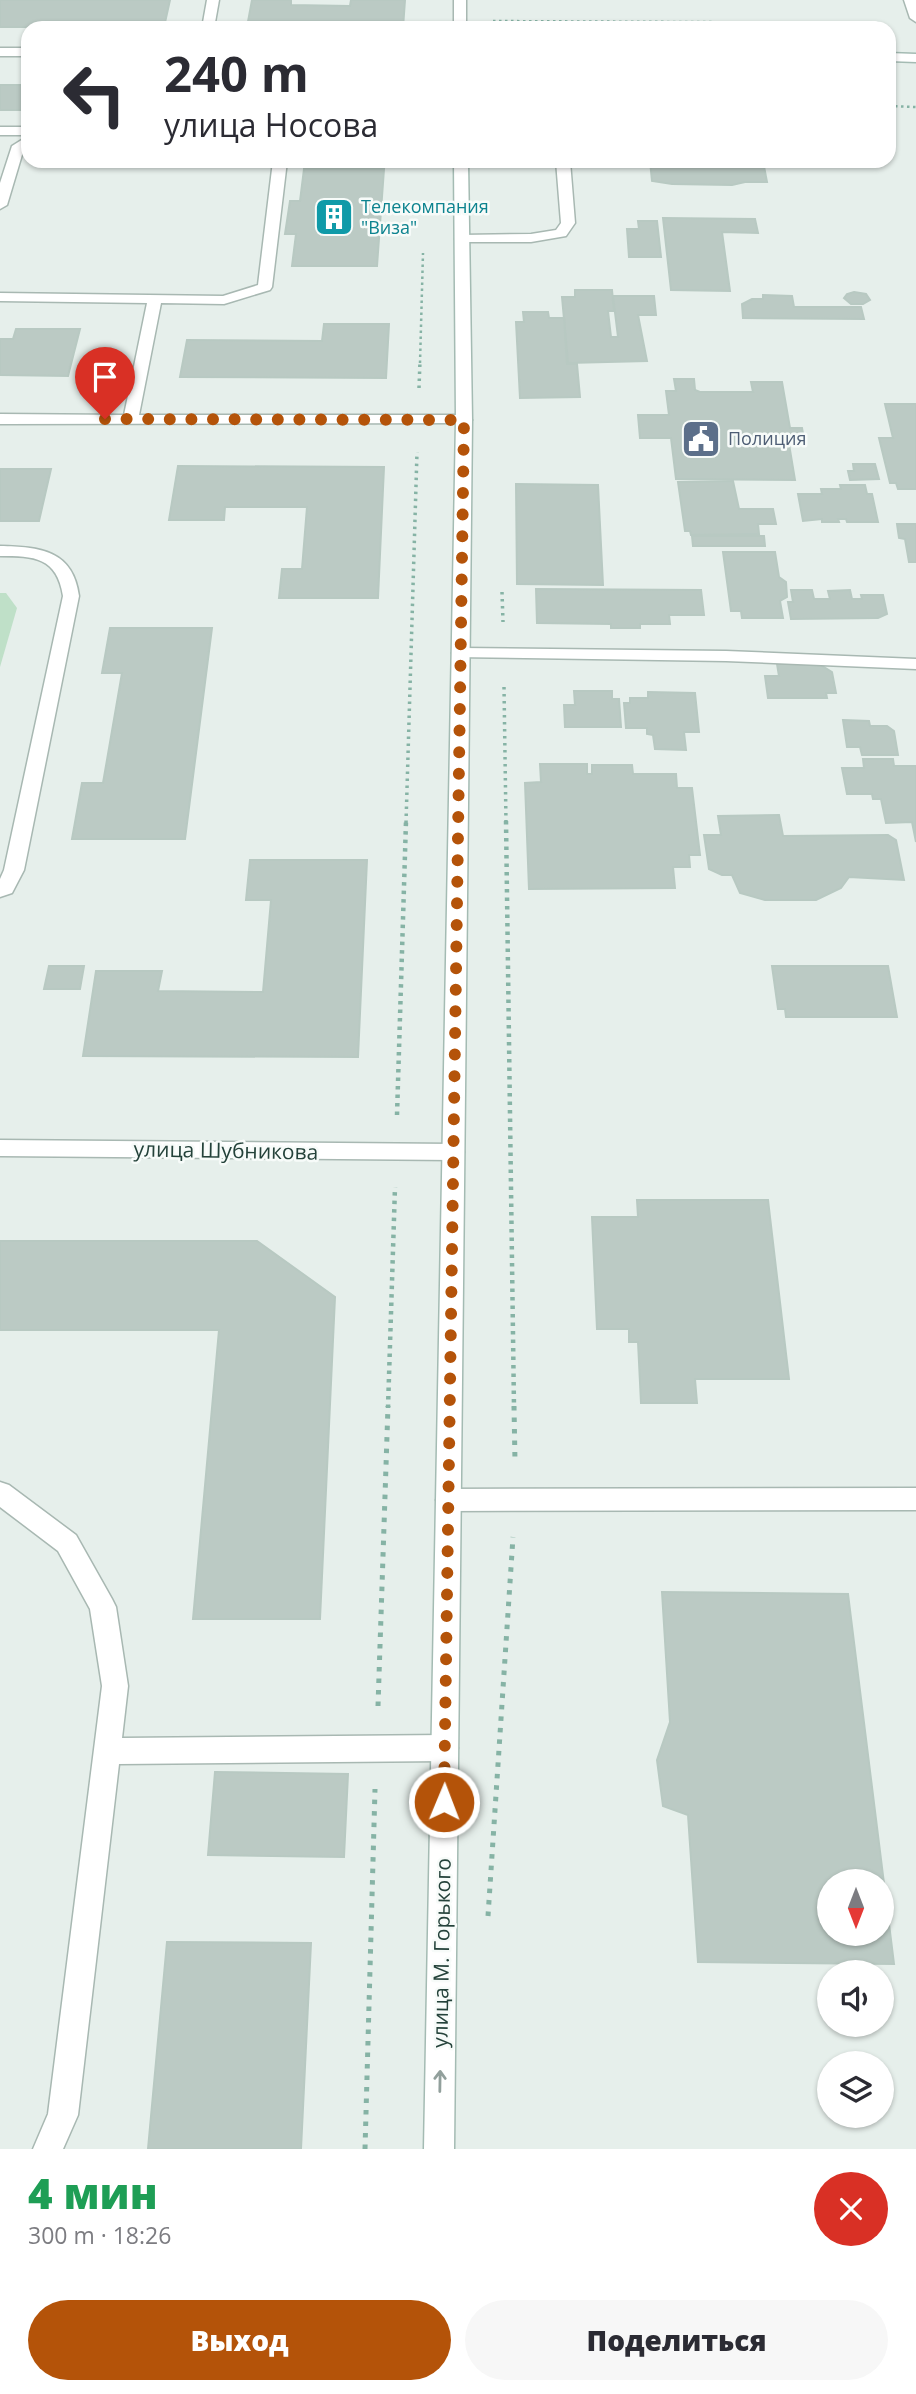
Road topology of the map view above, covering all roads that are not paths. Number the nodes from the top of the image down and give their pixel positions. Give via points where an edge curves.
1 (213, 0) edge
2 (460, 0) edge
3 (910, 0) edge
4 (916, 18) edge
5 (209, 21) edge
6 (460, 21) edge
7 (0, 52) edge
8 (21, 52) edge
9 (896, 57) edge
10 (916, 58) edge
11 (0, 131) edge
12 (21, 131) edge
13 (21, 144) edge
14 (279, 168) edge
15 (461, 168) edge
16 (564, 168) edge
17 (0, 205) edge
18 (462, 239) junction
19 (0, 297) edge
20 (155, 299) junction
21 (0, 419) edge
22 (131, 419) junction
23 (464, 420) junction
24 (0, 551) edge
25 (461, 653) junction
26 (916, 663) edge
27 (0, 890) edge
28 (0, 1148) edge
29 (453, 1152) junction
30 (0, 1493) edge
31 (916, 1499) edge
32 (448, 1500) junction
33 (444, 1748) junction
34 (109, 1751) junction
35 (48, 2149) edge
36 (439, 2149) edge

1 - 5 street
2 - 6 street
3 - 4 street
7 - 8 street
9 - 10 street
11 - 12 street
13 - 17 street
14 - 20 street via 265,287 224,300
15 - 18 street, улица М. Горького
16 - 18 street via 568,223 561,233
18 - 23 street, улица М. Горького
19 - 20 street
20 - 22 street
21 - 22 street
22 - 23 street
23 - 25 street, улица М. Горького
24 - 27 street via 47,556 71,581 14,870
25 - 26 street
25 - 29 street, улица М. Горького
28 - 29 street, улица Шубникова
29 - 32 street, улица М. Горького
30 - 34 street via 67,1543 103,1607 115,1686
31 - 32 street
32 - 33 street, улица М. Горького
33 - 34 street
36 -> 33 street, улица М. Горького
34 - 35 street via 64,2115

